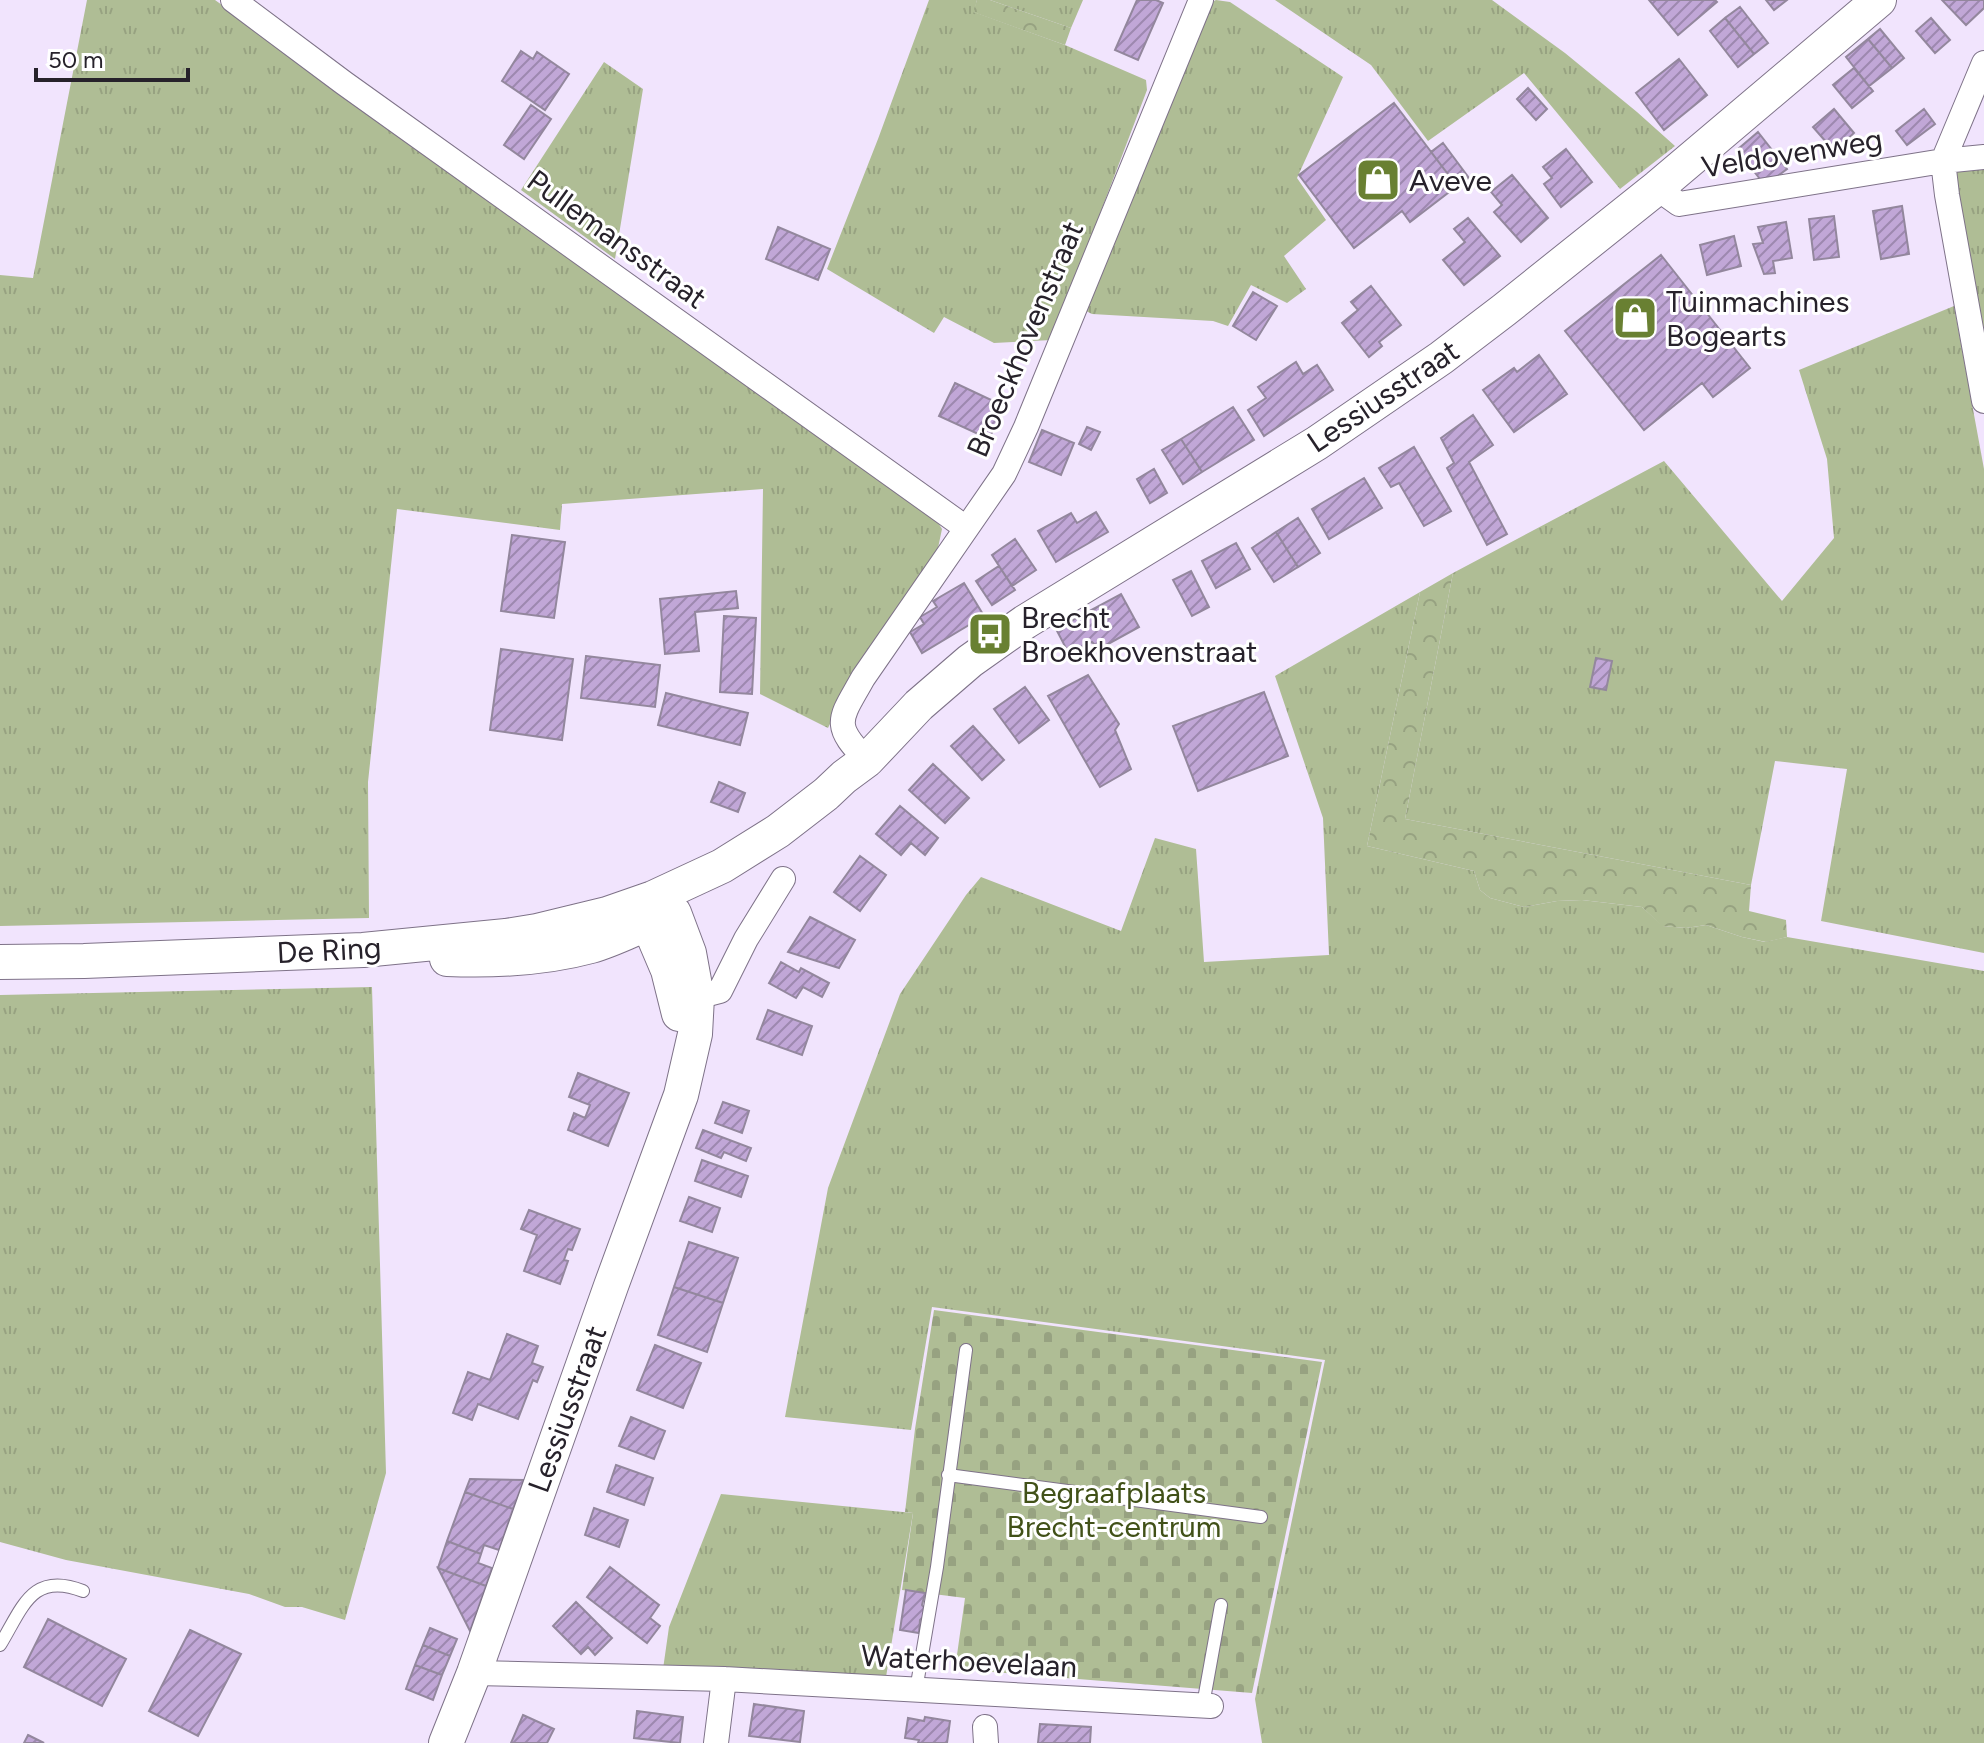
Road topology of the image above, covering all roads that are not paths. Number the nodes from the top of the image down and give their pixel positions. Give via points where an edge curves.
1 (233, 0) edge
2 (1201, 0) edge
3 (1879, 0) edge
4 (1984, 63) edge
5 (1984, 157) edge
6 (1943, 161) junction
7 (1658, 187) junction
8 (1984, 401) edge
9 (966, 528) junction
10 (867, 760) junction
11 (783, 879) dead end
12 (658, 911) junction
13 (363, 950) junction
14 (0, 962) edge
15 (697, 997) junction
16 (686, 1074) junction
17 (966, 1350) dead end
18 (948, 1475) junction
19 (1261, 1517) dead end
20 (83, 1591) dead end
21 (1221, 1605) dead end
22 (0, 1645) edge
23 (474, 1673) junction
24 (724, 1679) junction
25 (916, 1690) junction
26 (1207, 1706) joint
27 (446, 1743) edge
28 (716, 1743) edge

1 - 9 street, Pullemansstraat
2 - 9 street, Broeckhovenstraat via 1026,427 1004,474
3 - 7 main road, Lessiusstraat
4 - 6 street
5 - 6 street, Veldovenweg
6 - 7 street, Veldovenweg via 1679,204
6 - 8 street
7 - 10 main road, Lessiusstraat via 1504,310 1317,443 992,645 919,705
9 - 10 street, Broeckhovenstraat via 845,712 844,731
10 - 12 main road, Lessiusstraat via 837,805 761,868 724,889
11 - 15 street via 720,991
12 - 13 main road, De Ring via 607,914 506,936
12 - 13 main road via 594,945 529,959 446,959
12 - 15 main road, Lessiusstraat via 689,953
12 - 16 main road, Lessiusstraat via 682,1027
13 - 14 main road, De Ring
15 - 16 main road, Lessiusstraat
16 - 23 main road, Lessiusstraat
17 - 18 lane
18 - 19 lane
18 - 25 lane
20 - 22 lane via 67,1585 42,1586 29,1597
21 - 26 lane
23 - 24 street, Waterhoevelaan
23 - 27 main road, Lessiusstraat
24 - 25 street, Waterhoevelaan
24 - 28 street
25 - 26 street, Waterhoevelaan

